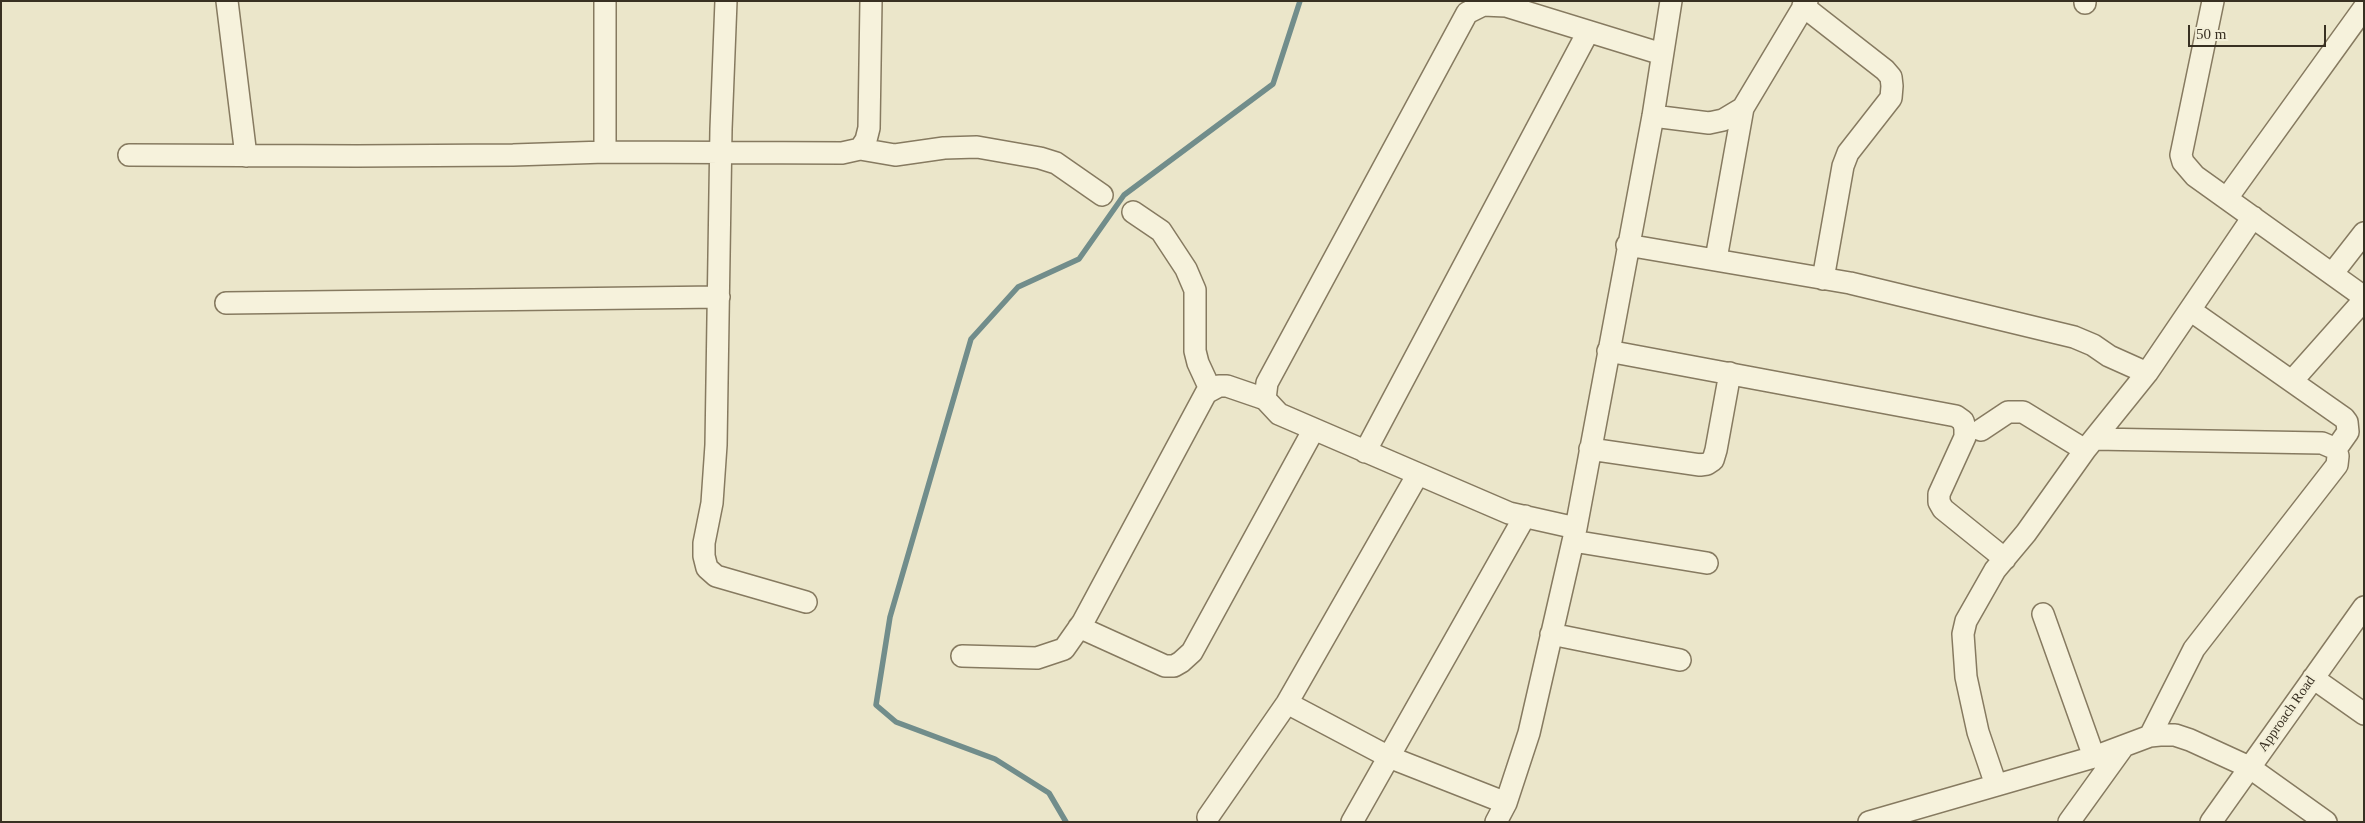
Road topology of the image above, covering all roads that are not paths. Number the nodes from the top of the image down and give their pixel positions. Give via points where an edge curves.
1 (227, 1) edge
2 (605, 1) edge
3 (726, 1) edge
4 (871, 1) edge
5 (1671, 1) edge
6 (2213, 1) edge
7 (1805, 4) edge
8 (2364, 8) edge
9 (1588, 32) junction
10 (1662, 54) junction
11 (1743, 108) junction
12 (1653, 116) junction
13 (860, 149) junction
14 (605, 152) junction
15 (721, 152) junction
16 (130, 155) dead end
17 (246, 156) junction
18 (1102, 195) dead end
19 (2227, 198) junction
20 (1133, 212) dead end
21 (2253, 217) junction
22 (2364, 232) edge
23 (1627, 244) junction
24 (1716, 259) junction
25 (2332, 274) junction
26 (1823, 279) junction
27 (720, 298) junction
28 (2364, 298) edge
29 (226, 303) dead end
30 (2190, 310) junction
31 (1608, 351) junction
32 (1730, 373) junction
33 (2147, 373) junction
34 (2292, 381) junction
35 (1210, 389) junction
36 (1265, 399) junction
37 (1314, 429) junction
38 (1981, 430) dead end
39 (2089, 444) junction
40 (1590, 448) junction
41 (2336, 450) junction
42 (1364, 452) junction
43 (1418, 474) junction
44 (1525, 516) junction
45 (1574, 534) junction
46 (2005, 559) junction
47 (1707, 563) dead end
48 (806, 602) dead end
49 (2364, 607) edge
50 (2043, 614) dead end
51 (1079, 627) junction
52 (1551, 634) junction
53 (962, 656) dead end
54 (1680, 660) dead end
55 (2313, 678) junction
56 (1287, 703) junction
57 (2364, 714) edge
58 (2150, 736) junction
59 (2123, 746) junction
60 (1389, 756) junction
61 (2094, 757) junction
62 (2249, 767) junction
63 (1996, 784) junction
64 (1506, 803) junction
65 (1208, 817) dead end
66 (1352, 822) edge
67 (1496, 822) edge
68 (1869, 822) edge
69 (2069, 822) edge
70 (2211, 822) edge
71 (2326, 822) edge

1 - 17 street
2 - 14 street
3 - 15 street
4 - 13 street via 869,128
5 - 10 street
6 - 19 street via 2182,154 2187,169
7 - 11 street
7 - 26 street via 1885,70 1891,77 1892,86 1891,98 1848,153 1843,166
8 - 19 street
9 - 10 street
9 - 36 street via 1506,6 1483,5 1467,13 1266,383
9 - 42 street
10 - 12 street
11 - 12 street via 1723,120 1709,123
11 - 24 street
12 - 23 street
13 - 15 street via 842,153
13 - 18 street via 910,154 977,147 1040,158 1056,163
14 - 15 street
14 - 17 street
15 - 27 street
16 - 17 street
19 - 21 street
20 - 35 street via 1161,231 1195,290 1196,351
21 - 25 street
21 - 30 street
22 - 25 street
23 - 24 street
23 - 31 street
24 - 26 street
25 - 28 street
26 - 33 street via 2074,337
27 - 29 street
27 - 48 street via 716,445 712,503 704,543 707,568 716,576
28 - 34 street
30 - 33 street
30 - 34 street
31 - 32 street
31 - 40 street
32 - 40 street via 1716,450 1713,460 1707,464
32 - 46 street via 1956,416 1963,421 1965,437 1939,494 1939,502 1943,509
33 - 39 street
34 - 41 street via 2347,422 2348,432
35 - 36 street via 1227,386
35 - 51 street
36 - 37 street via 1279,414
37 - 42 street
37 - 51 street via 1192,652 1181,662 1165,666
38 - 39 street via 2008,412 2023,412
39 - 41 street via 2322,443
39 - 46 street
40 - 45 street
41 - 58 street via 2337,465 2194,649
42 - 43 street
43 - 44 street via 1509,513
43 - 56 street
44 - 45 street
44 - 60 street
45 - 47 street
45 - 52 street
46 - 63 street via 1974,606 1963,634 1966,677 1978,732
49 - 55 street, Approach Road
50 - 61 street
51 - 53 street via 1064,649 1050,656
52 - 54 street
52 - 64 street via 1528,733
55 - 57 street
55 - 62 street, Approach Road
56 - 60 street
56 - 65 street
58 - 59 street
58 - 62 street via 2175,735
59 - 61 street
59 - 69 street
60 - 64 street
60 - 66 street
61 - 63 street
62 - 70 street, Approach Road
62 - 71 street
63 - 68 street
64 - 67 street

